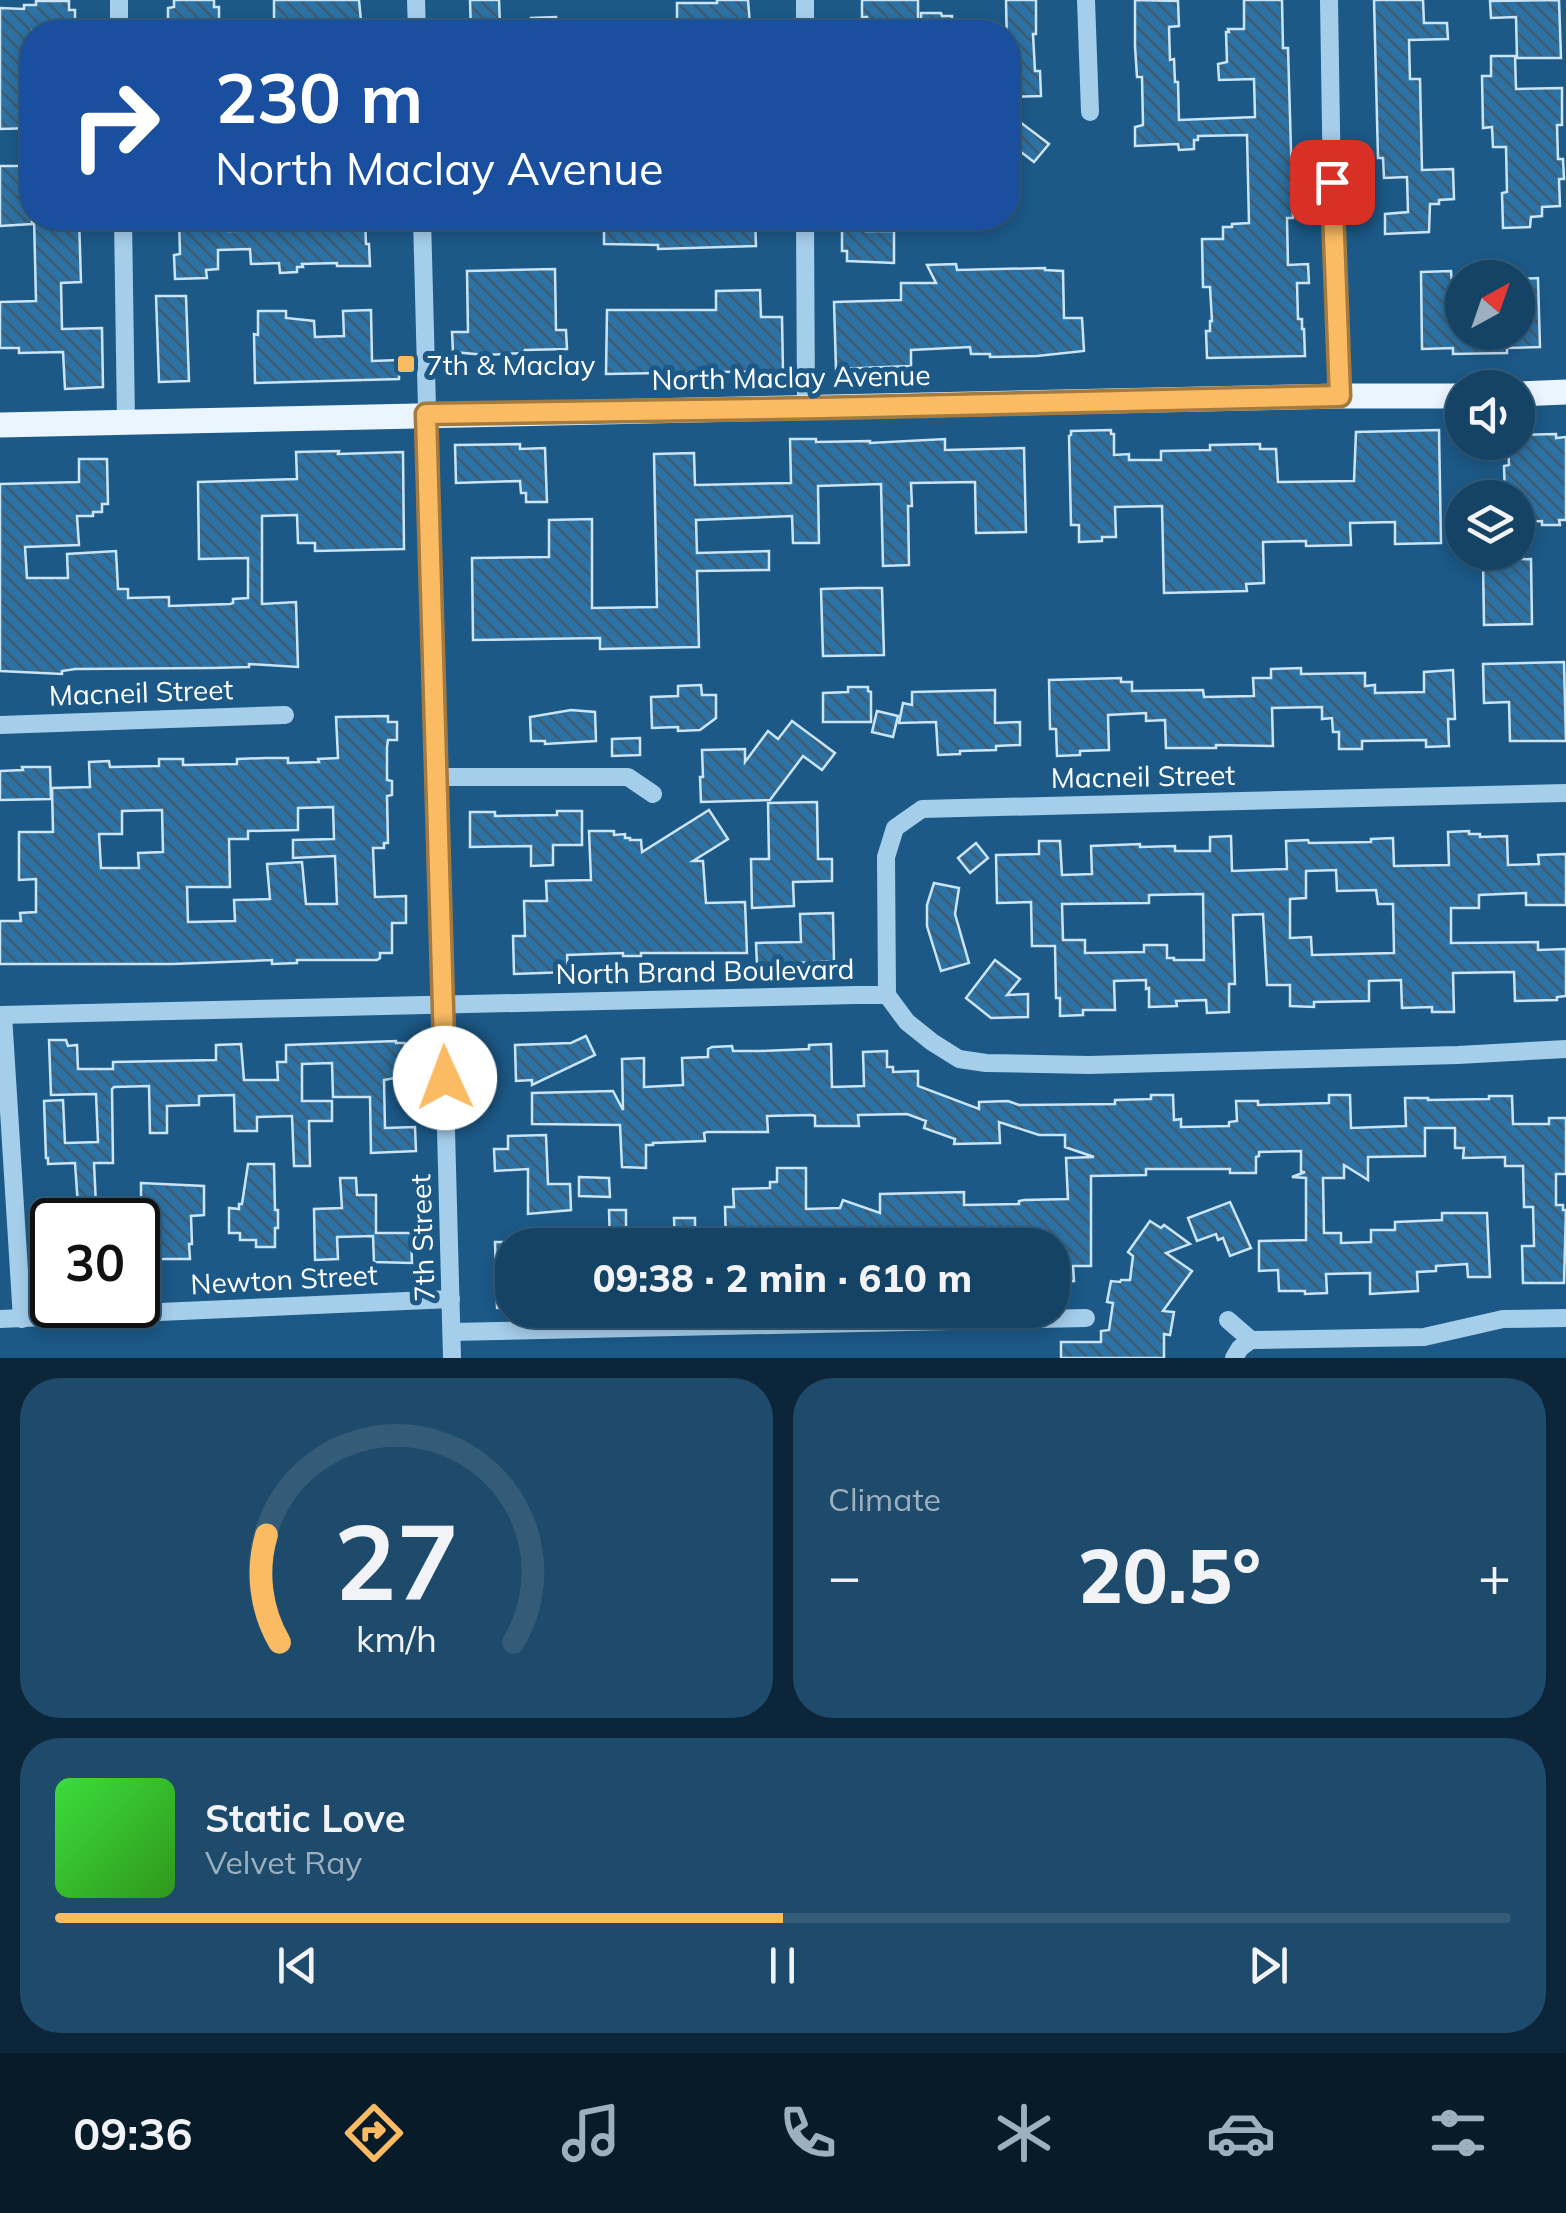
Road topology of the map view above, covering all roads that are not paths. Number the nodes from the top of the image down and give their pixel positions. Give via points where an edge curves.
1 (1086, 0) edge
2 (1329, 0) edge
3 (1090, 112) dead end
4 (123, 230) edge
5 (422, 230) edge
6 (805, 230) edge
7 (1566, 392) edge
8 (1535, 393) edge
9 (1340, 396) junction
10 (1445, 396) edge
11 (806, 408) junction
12 (426, 414) junction
13 (126, 422) junction
14 (0, 425) edge
15 (285, 715) dead end
16 (0, 724) edge
17 (437, 777) junction
18 (1566, 792) edge
19 (653, 794) dead end
20 (887, 996) junction
21 (443, 1004) junction
22 (1, 1015) edge
23 (1566, 1049) edge
24 (451, 1299) junction
25 (1086, 1318) dead end
26 (1566, 1318) edge
27 (0, 1319) edge
28 (22, 1319) junction
29 (1228, 1320) dead end
30 (452, 1332) junction
31 (1250, 1340) junction
32 (452, 1358) edge
33 (1234, 1358) edge

1 - 3 street
2 - 9 street
4 - 13 street
5 - 12 street, 7th Street
6 - 11 street
7 - 8 main road
9 - 10 main road, North Maclay Avenue
9 - 11 main road, North Maclay Avenue
11 - 12 main road, North Maclay Avenue
12 - 13 main road, North Maclay Avenue
12 - 17 street, 7th Street
13 - 14 main road, North Maclay Avenue
15 - 16 street, Macneil Street
17 - 19 street via 628,777
17 - 21 street, 7th Street
18 - 20 street, Macneil Street via 922,809 896,828 886,857
20 - 21 street, North Brand Boulevard
20 - 23 street, North Brand Boulevard via 932,1042 986,1063
21 - 22 street, North Brand Boulevard
21 - 24 street, 7th Street
22 - 28 street
24 - 28 street, Newton Street
24 - 30 street, 7th Street
25 - 30 street
26 - 31 street via 1503,1319 1424,1337
27 - 28 street, Newton Street
29 - 31 street
30 - 32 street, 7th Street
31 - 33 street

